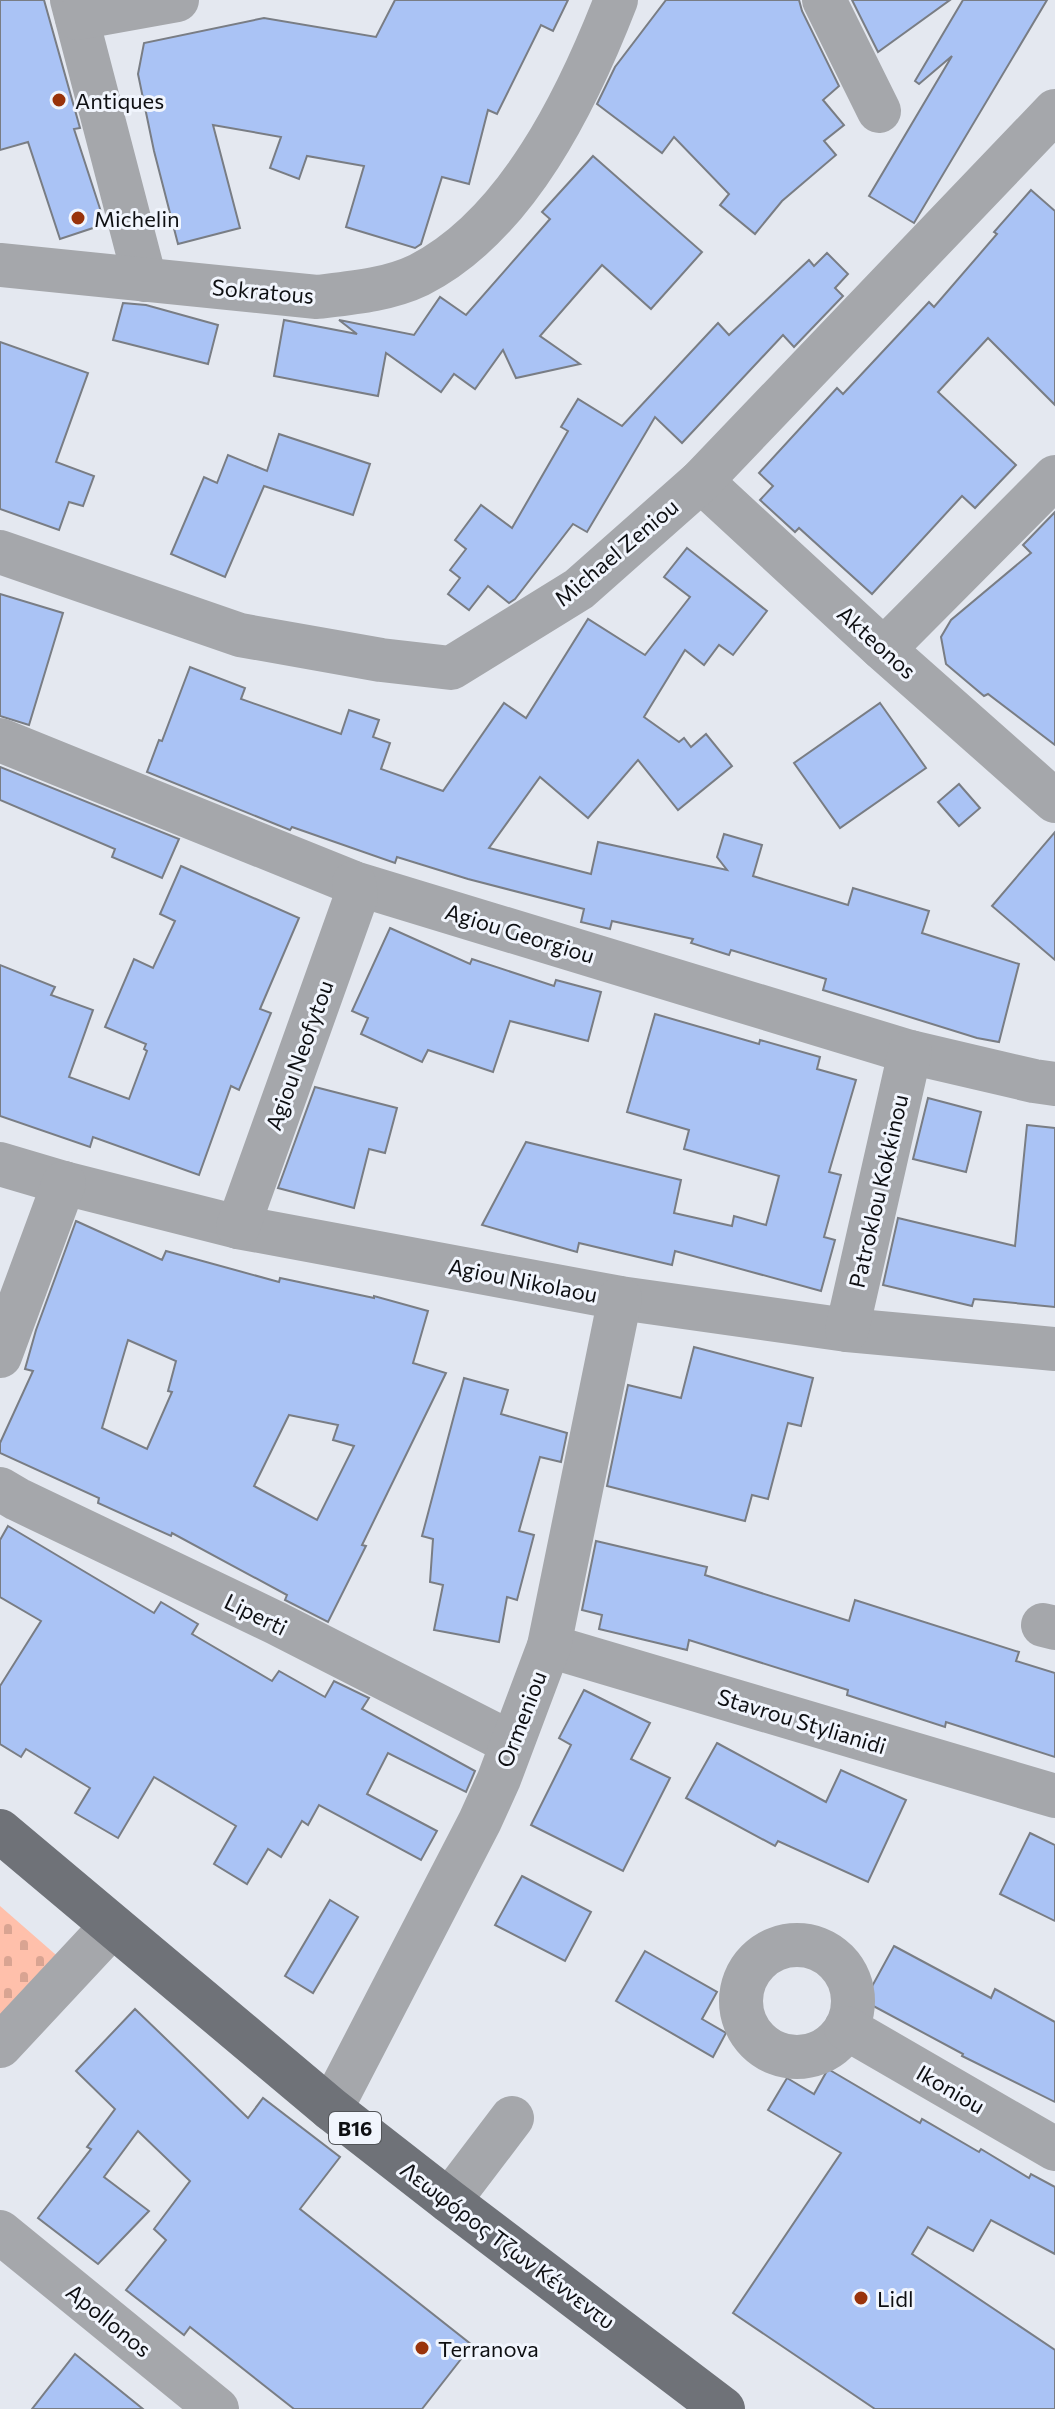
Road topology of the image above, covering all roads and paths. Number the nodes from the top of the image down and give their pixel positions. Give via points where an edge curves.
1 (177, 0) edge
2 (616, 0) edge
3 (824, 0) edge
4 (74, 9) edge
5 (879, 111) dead end
6 (1055, 111) edge
7 (0, 265) edge
8 (145, 280) junction
9 (1055, 477) edge
10 (701, 481) junction
11 (0, 552) edge
12 (882, 648) junction
13 (0, 740) edge
14 (1055, 801) edge
15 (354, 883) junction
16 (910, 1052) junction
17 (1055, 1084) edge
18 (0, 1164) edge
19 (64, 1183) junction
20 (238, 1227) junction
21 (620, 1298) junction
22 (847, 1330) junction
23 (1055, 1349) edge
24 (0, 1356) edge
25 (0, 1489) edge
26 (549, 1646) junction
27 (511, 1743) junction
28 (1055, 1796) edge
29 (0, 1831) edge
30 (112, 1926) junction
31 (846, 2028) dead end
32 (0, 2046) edge
33 (331, 2109) junction
34 (512, 2118) dead end
35 (1055, 2149) edge
36 (449, 2201) junction
37 (0, 2232) edge
38 (217, 2409) edge
39 (723, 2409) edge

1 - 4 street
2 - 8 street, Sokratous via 561,121 521,182 487,225 418,275 364,292 317,297
3 - 5 street
4 - 8 street
6 - 10 street, Michael Zeniou
7 - 8 street, Sokratous
9 - 12 street
10 - 11 street, Michael Zeniou via 579,589 451,668 240,635
10 - 12 street, Akteonos
12 - 14 street, Akteonos
13 - 15 street, Agiou Georgiou
15 - 16 street, Agiou Georgiou
15 - 20 street, Agiou Neofytou via 356,897
16 - 17 street, Agiou Georgiou
16 - 22 street, Patroklou Kokkinou
18 - 19 street, Agiou Nikolaou
19 - 20 street, Agiou Nikolaou
19 - 24 street
20 - 21 street, Agiou Nikolaou
21 - 22 street, Agiou Nikolaou
21 - 26 street, Ormeniou
22 - 23 street, Agiou Nikolaou
25 - 27 street, Liperti
26 - 27 street, Ormeniou
26 - 28 street, Stavrou Stylianidi
27 - 33 street, Ormeniou via 480,1821
29 - 30 main road, Λεωφόρος Τζων Κέννεντυ / B16
30 - 32 street
30 - 33 main road, Λεωφόρος Τζων Κέννεντυ / B16
31 - 35 street, Ikoniou
33 - 36 main road, Λεωφόρος Τζων Κέννεντυ / B16
34 - 36 street
36 - 39 main road, Λεωφόρος Τζων Κέννεντυ / B16
37 - 38 street, Apollonos

